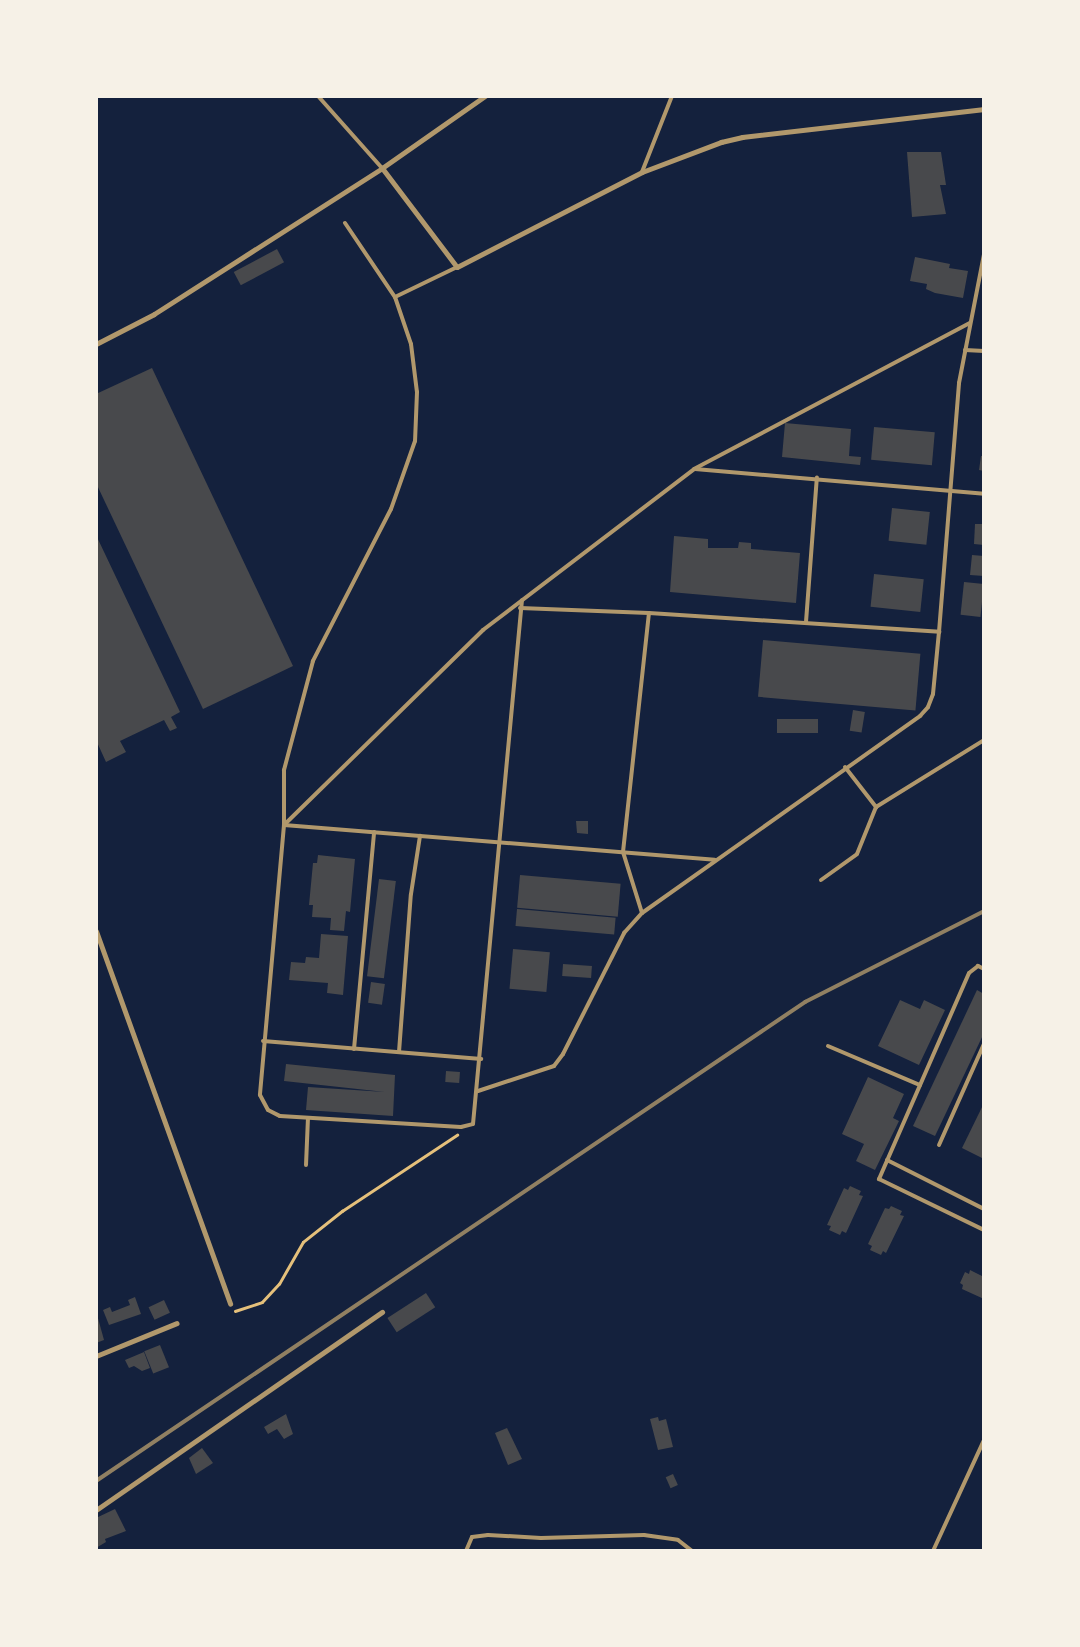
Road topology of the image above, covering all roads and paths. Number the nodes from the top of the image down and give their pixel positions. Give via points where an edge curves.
1 (318, 96) edge
2 (484, 96) edge
3 (672, 96) edge
4 (984, 109) edge
5 (382, 168) junction
6 (642, 172) junction
7 (345, 223) dead end
8 (984, 254) edge
9 (457, 267) junction
10 (984, 281) edge
11 (977, 282) junction
12 (395, 298) junction
13 (970, 323) junction
14 (96, 344) edge
15 (965, 350) junction
16 (984, 352) edge
17 (694, 468) junction
18 (817, 477) junction
19 (950, 491) junction
20 (984, 494) edge
21 (522, 600) junction
22 (520, 608) junction
23 (649, 613) junction
24 (806, 622) junction
25 (939, 632) junction
26 (984, 740) edge
27 (845, 767) junction
28 (876, 808) junction
29 (284, 825) junction
30 (374, 832) junction
31 (420, 836) junction
32 (500, 842) junction
33 (623, 852) junction
34 (715, 860) junction
35 (821, 880) dead end
36 (642, 913) junction
37 (96, 931) edge
38 (984, 968) edge
39 (263, 1041) junction
40 (984, 1044) edge
41 (828, 1046) dead end
42 (354, 1049) junction
43 (399, 1052) junction
44 (481, 1059) junction
45 (920, 1085) junction
46 (478, 1091) junction
47 (308, 1118) junction
48 (473, 1124) junction
49 (939, 1145) dead end
50 (887, 1160) junction
51 (306, 1165) dead end
52 (984, 1210) edge
53 (984, 1230) edge
54 (230, 1304) joint
55 (382, 1312) dead end
56 (177, 1323) dead end
57 (96, 1356) edge
58 (984, 1440) edge
59 (96, 1510) edge
60 (466, 1551) edge
61 (692, 1551) edge
62 (933, 1551) edge

1 - 5 lane
2 - 5 street
3 - 6 lane
4 - 6 street via 742,137
5 - 9 street
5 - 14 street via 154,314
6 - 9 street
7 - 12 lane
8 - 11 lane
9 - 12 lane
10 - 11 lane
11 - 13 lane
12 - 29 lane via 411,344 417,392 415,441 390,509 313,661 284,770
13 - 15 lane
13 - 17 lane
15 - 16 lane
15 - 19 lane
17 - 18 lane
17 - 21 lane
18 - 19 lane
18 - 24 lane
19 - 20 lane
19 - 25 lane
21 - 22 lane
21 - 29 lane via 483,630
22 - 23 lane
22 - 32 lane
23 - 24 lane
23 - 33 lane
24 - 25 lane
25 - 27 lane via 933,694 928,707 920,716
26 - 28 lane
27 - 28 lane
27 - 34 lane
28 - 35 lane via 857,854
29 - 30 lane
29 - 39 lane
30 - 31 lane
30 - 42 lane
31 - 32 lane
31 - 43 lane via 411,894
32 - 33 lane
32 - 44 lane
33 - 34 lane
33 - 36 lane
34 - 36 lane
36 - 46 lane via 624,934 564,1054 554,1066
37 - 54 street
38 - 45 lane via 978,966 969,973
39 - 42 lane
39 - 47 lane via 260,1095 268,1110 280,1116
40 - 49 lane
41 - 45 lane
42 - 43 lane
43 - 44 lane
44 - 46 lane
45 - 50 lane
46 - 48 lane
47 - 48 lane via 461,1127
47 - 51 lane
48 - 54 path via 342,1211 303,1242 279,1284 262,1302 242,1311 235,1311
50 - 52 lane
50 - 53 lane via 878,1179
55 - 59 street
56 - 57 street
58 - 62 lane
60 - 61 lane via 472,1537 488,1535 541,1538 644,1535 678,1540

